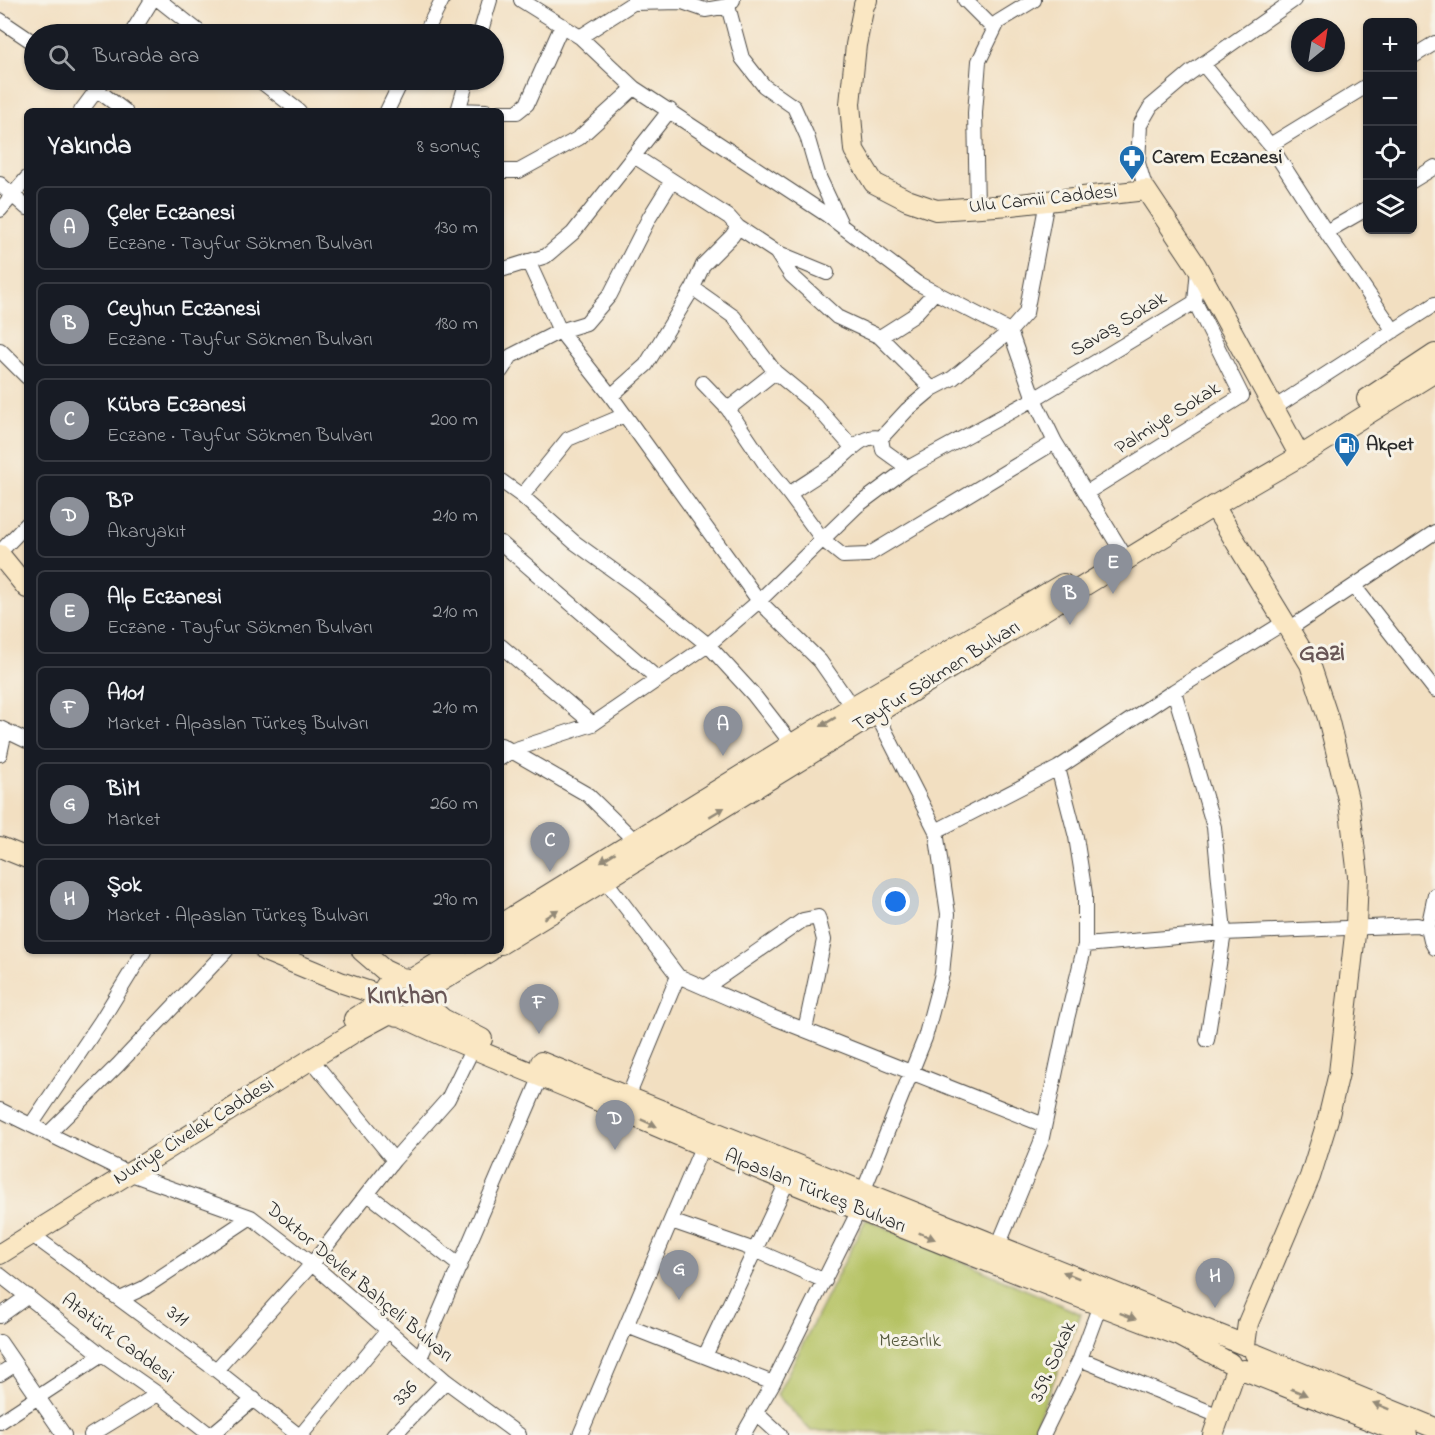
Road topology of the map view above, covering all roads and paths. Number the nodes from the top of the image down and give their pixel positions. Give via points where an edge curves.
1 (152, 0) edge
2 (159, 0) edge
3 (442, 0) edge
4 (490, 0) edge
5 (522, 0) edge
6 (867, 0) edge
7 (965, 0) edge
8 (1034, 0) edge
9 (1294, 0) edge
10 (682, 1) edge
11 (731, 3) edge
12 (0, 20) edge
13 (137, 24) edge
14 (189, 24) edge
15 (430, 24) edge
16 (483, 24) edge
17 (562, 25) junction
18 (994, 29) junction
19 (24, 37) edge
20 (580, 37) junction
21 (1435, 43) edge
22 (1417, 54) edge
23 (1203, 64) junction
24 (634, 88) junction
25 (1363, 88) edge
26 (97, 90) edge
27 (106, 90) edge
28 (272, 90) edge
29 (397, 90) edge
30 (464, 90) edge
31 (83, 108) edge
32 (122, 108) edge
33 (295, 108) edge
34 (388, 108) edge
35 (459, 108) edge
36 (670, 110) junction
37 (504, 112) edge
38 (1270, 145) junction
39 (634, 156) junction
40 (1435, 167) edge
41 (504, 171) edge
42 (1415, 180) edge
43 (672, 181) junction
44 (24, 182) edge
45 (0, 184) edge
46 (1146, 190) junction
47 (13, 196) junction
48 (1047, 201) junction
49 (24, 205) edge
50 (977, 207) junction
51 (0, 210) edge
52 (1363, 211) edge
53 (842, 226) junction
54 (738, 227) junction
55 (1326, 232) junction
56 (776, 252) junction
57 (528, 261) junction
58 (1198, 268) junction
59 (504, 269) edge
60 (828, 273) dead end
61 (693, 288) junction
62 (935, 292) junction
63 (1195, 302) junction
64 (1435, 304) edge
65 (560, 331) junction
66 (1010, 331) junction
67 (1394, 331) junction
68 (880, 337) junction
69 (0, 350) edge
70 (1435, 354) edge
71 (504, 366) edge
72 (775, 372) junction
73 (24, 375) edge
74 (1427, 375) edge
75 (704, 383) dead end
76 (932, 389) junction
77 (612, 396) junction
78 (1034, 399) junction
79 (1274, 408) junction
80 (728, 409) junction
81 (625, 415) junction
82 (881, 438) junction
83 (1056, 442) junction
84 (852, 447) junction
85 (1295, 447) junction
86 (908, 468) junction
87 (504, 483) edge
88 (1086, 492) junction
89 (789, 494) junction
90 (522, 496) junction
91 (1214, 506) junction
92 (24, 527) edge
93 (1435, 532) edge
94 (823, 540) junction
95 (504, 546) edge
96 (1121, 550) junction
97 (0, 553) edge
98 (24, 584) edge
99 (1354, 586) junction
100 (759, 601) junction
101 (1287, 625) junction
102 (708, 645) junction
103 (504, 649) edge
104 (658, 679) junction
105 (1434, 687) edge
106 (1174, 691) junction
107 (852, 707) junction
108 (877, 715) junction
109 (593, 724) junction
110 (3, 729) edge
111 (24, 740) edge
112 (792, 744) junction
113 (505, 751) edge
114 (0, 754) edge
115 (1058, 768) junction
116 (936, 831) junction
117 (634, 840) junction
118 (0, 847) edge
119 (24, 857) edge
120 (605, 880) junction
121 (1435, 895) edge
122 (504, 922) edge
123 (1356, 926) junction
124 (1428, 927) junction
125 (1224, 933) junction
126 (504, 942) edge
127 (1085, 945) junction
128 (1435, 948) edge
129 (142, 954) edge
130 (223, 954) edge
131 (271, 954) edge
132 (366, 954) edge
133 (453, 954) edge
134 (484, 954) edge
135 (678, 976) junction
136 (340, 982) junction
137 (706, 987) junction
138 (413, 988) junction
139 (389, 1007) junction
140 (349, 1022) junction
141 (805, 1030) junction
142 (1207, 1040) dead end
143 (473, 1048) junction
144 (311, 1059) junction
145 (910, 1073) junction
146 (541, 1076) junction
147 (628, 1097) junction
148 (1, 1111) edge
149 (31, 1125) junction
150 (1044, 1125) junction
151 (48, 1134) junction
152 (702, 1147) junction
153 (394, 1160) junction
154 (123, 1171) junction
155 (788, 1180) junction
156 (368, 1194) junction
157 (861, 1201) junction
158 (251, 1217) junction
159 (671, 1221) junction
160 (31, 1234) junction
161 (0, 1240) edge
162 (998, 1246) junction
163 (755, 1250) junction
164 (0, 1254) edge
165 (312, 1264) junction
166 (460, 1266) junction
167 (0, 1275) edge
168 (825, 1281) junction
169 (28, 1296) junction
170 (120, 1299) junction
171 (1100, 1305) junction
172 (0, 1316) edge
173 (627, 1326) junction
174 (388, 1330) junction
175 (0, 1342) edge
176 (102, 1355) junction
177 (705, 1356) junction
178 (1242, 1357) junction
179 (420, 1358) junction
180 (1080, 1359) junction
181 (14, 1365) junction
182 (216, 1370) junction
183 (0, 1374) edge
184 (446, 1381) junction
185 (773, 1383) junction
186 (158, 1394) junction
187 (38, 1397) junction
188 (254, 1399) junction
189 (755, 1412) junction
190 (1220, 1416) junction
191 (0, 1422) edge
192 (1435, 1428) edge
193 (64, 1435) edge
194 (91, 1435) edge
195 (211, 1435) edge
196 (300, 1435) edge
197 (394, 1435) edge
198 (519, 1435) edge
199 (580, 1435) edge
200 (743, 1435) edge
201 (780, 1435) edge
202 (1042, 1435) edge
203 (1213, 1435) edge
204 (1407, 1435) edge

1 - 13 street
2 - 14 street
3 - 15 street
4 - 16 street
5 - 17 street
6 - 50 main road, Ulu Camii Caddesi via 856,45 850,104 854,150 874,183 907,200 936,210
7 - 18 street
8 - 18 street via 998,22
9 - 23 street
10 - 11 street via 705,10
10 - 20 street via 633,3
11 - 53 street via 742,58 764,86 794,107 819,177
12 - 19 street
17 - 20 street
17 - 37 street via 527,104 517,112
18 - 50 street via 979,61 975,113
20 - 24 street
21 - 22 street
23 - 38 street
23 - 46 street via 1151,106 1140,126 1138,163
24 - 36 street
24 - 41 street via 579,138 519,171
25 - 38 street
26 - 31 street
27 - 32 street
28 - 33 street
29 - 34 street
30 - 35 street
36 - 39 street
36 - 53 street
38 - 55 street
39 - 43 street
39 - 57 street via 573,233 546,256
40 - 42 street
43 - 54 street via 729,217
43 - 65 street via 610,295 586,324
44 - 47 street
45 - 47 street
46 - 48 main road, Ulu Camii Caddesi
46 - 58 main road, Ulu Camii Caddesi
47 - 49 street
47 - 51 street
48 - 50 main road, Ulu Camii Caddesi
48 - 66 street via 1026,313
52 - 55 street
53 - 62 street via 917,283
54 - 56 street
54 - 61 street via 703,265
55 - 67 street
56 - 60 street
56 - 68 street via 791,275 837,317
57 - 59 street
57 - 65 street
58 - 63 street, Savaş Sokak
58 - 79 main road, Ulu Camii Caddesi
61 - 72 street via 734,317
61 - 77 street via 646,365
62 - 66 street
62 - 68 street via 913,316
63 - 78 street, Savaş Sokak
63 - 88 street, Palmiye Sokak via 1242,396
64 - 67 street
65 - 71 street via 511,356
65 - 77 street
66 - 76 street via 952,378
66 - 78 street
67 - 79 street
68 - 76 street
69 - 73 street
70 - 74 main road, Tayfur Sökmen Bulvarı
72 - 80 street
72 - 84 street via 815,405
74 - 85 main road, Tayfur Sökmen Bulvarı
74 - 91 main road, Tayfur Sökmen Bulvarı
75 - 80 street
76 - 82 street
77 - 81 street
78 - 83 street
78 - 86 street, Savaş Sokak
79 - 85 main road, Ulu Camii Caddesi
80 - 89 street
81 - 90 street via 568,439
81 - 100 street
82 - 84 street via 874,436
82 - 86 street via 883,450
83 - 88 street
83 - 94 street via 868,555 843,556
84 - 89 street
85 - 96 main road, Tayfur Sökmen Bulvarı
86 - 94 street, Savaş Sokak via 857,506
87 - 90 street
88 - 96 street
89 - 94 street
90 - 102 street via 574,542
91 - 101 main road
91 - 108 main road, Tayfur Sökmen Bulvarı
92 - 97 street
93 - 99 street
94 - 100 street, Savaş Sokak
95 - 104 street
96 - 107 main road, Tayfur Sökmen Bulvarı
97 - 98 main road
99 - 101 street
99 - 105 street
100 - 102 street, Savaş Sokak
100 - 107 street via 820,661
101 - 106 street
101 - 123 main road via 1310,664 1349,803 1358,876
102 - 104 street, Savaş Sokak
102 - 112 street
103 - 109 street
104 - 109 street, Savaş Sokak
106 - 115 street
106 - 125 street via 1214,827
107 -> 112 main road, Tayfur Sökmen Bulvarı
108 - 116 street
120 -> 108 main road, Tayfur Sökmen Bulvarı
109 - 113 street, Savaş Sokak
110 - 111 street
110 - 114 street
112 - 117 main road, Tayfur Sökmen Bulvarı
113 - 117 street via 588,795
115 - 116 street
115 - 127 street via 1086,894
116 - 145 street via 948,914 942,974 925,1038
117 -> 122 main road, Tayfur Sökmen Bulvarı
118 - 119 main road
126 -> 120 main road, Tayfur Sökmen Bulvarı
120 - 135 street
121 - 124 street
123 - 124 street
123 - 125 street
123 - 178 main road via 1339,1073 1328,1119 1310,1177 1248,1323
124 - 128 street
125 - 127 street
125 - 142 street
127 - 150 street
129 - 149 street
130 - 151 street
131 - 136 main road, Alpaslan Türkeş Bulvarı
132 - 138 main road, Alpaslan Türkeş Bulvarı
133 - 138 main road
134 - 138 main road
135 - 137 street
135 - 147 street
136 - 139 main road, Alpaslan Türkeş Bulvarı
136 - 140 main road via 349,1006
137 - 141 street
137 - 141 street via 803,920 818,917 824,940
138 - 139 main road, Nuriye Civelek Caddesi via 413,1013
138 - 139 main road, Nuriye Civelek Caddesi via 387,983
138 - 147 main road, Alpaslan Türkeş Bulvarı via 443,1019 473,1036
139 - 140 main road, Nuriye Civelek Caddesi
139 - 143 main road, Alpaslan Türkeş Bulvarı
139 - 144 main road, Nuriye Civelek Caddesi
140 - 154 main road, Nuriye Civelek Caddesi
141 - 145 street
143 - 146 main road, Alpaslan Türkeş Bulvarı
143 - 153 street via 448,1099
144 - 153 street
144 - 154 main road, Nuriye Civelek Caddesi
145 - 150 street
145 - 157 street
146 -> 152 main road, Alpaslan Türkeş Bulvarı
146 - 166 street
147 - 157 main road, Alpaslan Türkeş Bulvarı
148 - 149 street, Doktor Devlet Bahçeli Bulvarı
149 - 151 street, Doktor Devlet Bahçeli Bulvarı
150 - 162 street via 1041,1142
151 - 154 street, Doktor Devlet Bahçeli Bulvarı
152 - 155 main road, Alpaslan Türkeş Bulvarı
152 - 159 street
153 - 156 street
154 - 158 street, Doktor Devlet Bahçeli Bulvarı
154 - 160 main road, Nuriye Civelek Caddesi
154 - 161 main road, Nuriye Civelek Caddesi
155 - 157 main road, Alpaslan Türkeş Bulvarı
155 - 163 street
156 - 165 street
156 - 166 street
157 - 162 main road, Alpaslan Türkeş Bulvarı
157 - 168 street
157 -> 171 main road, Alpaslan Türkeş Bulvarı
158 - 165 street, Doktor Devlet Bahçeli Bulvarı
158 - 170 street via 144,1288
159 - 163 street
159 - 173 street
160 - 164 main road, Nuriye Civelek Caddesi
160 - 170 street, 311
178 -> 162 main road, Alpaslan Türkeş Bulvarı
163 - 168 street
163 - 177 street
165 - 174 street, Doktor Devlet Bahçeli Bulvarı
165 - 182 street
166 - 179 street
167 - 169 street, Atatürk Caddesi
168 - 185 street
169 - 172 street
169 - 176 street, Atatürk Caddesi
170 - 182 street, 311
171 -> 178 main road, Alpaslan Türkeş Bulvarı
171 - 180 street, 359. Sokak
173 - 177 street
173 - 199 street
174 - 179 street, Doktor Devlet Bahçeli Bulvarı
174 - 196 street
175 - 181 street
176 - 186 street, Atatürk Caddesi
176 - 187 street
177 - 185 street
178 - 190 main road
192 -> 178 main road, Alpaslan Türkeş Bulvarı
178 -> 204 main road, Alpaslan Türkeş Bulvarı
179 - 184 street, Doktor Devlet Bahçeli Bulvarı
180 - 190 street
180 - 202 street, 359. Sokak
181 - 183 street
181 - 187 street
182 - 188 street, 311
184 - 197 street, 336
184 - 198 street, Doktor Devlet Bahçeli Bulvarı
185 - 189 street
186 - 194 street
186 - 195 street, Atatürk Caddesi
187 - 191 street
187 - 193 street
188 - 195 street
188 - 196 street, 311
189 - 200 street
189 - 201 street
190 - 203 main road

